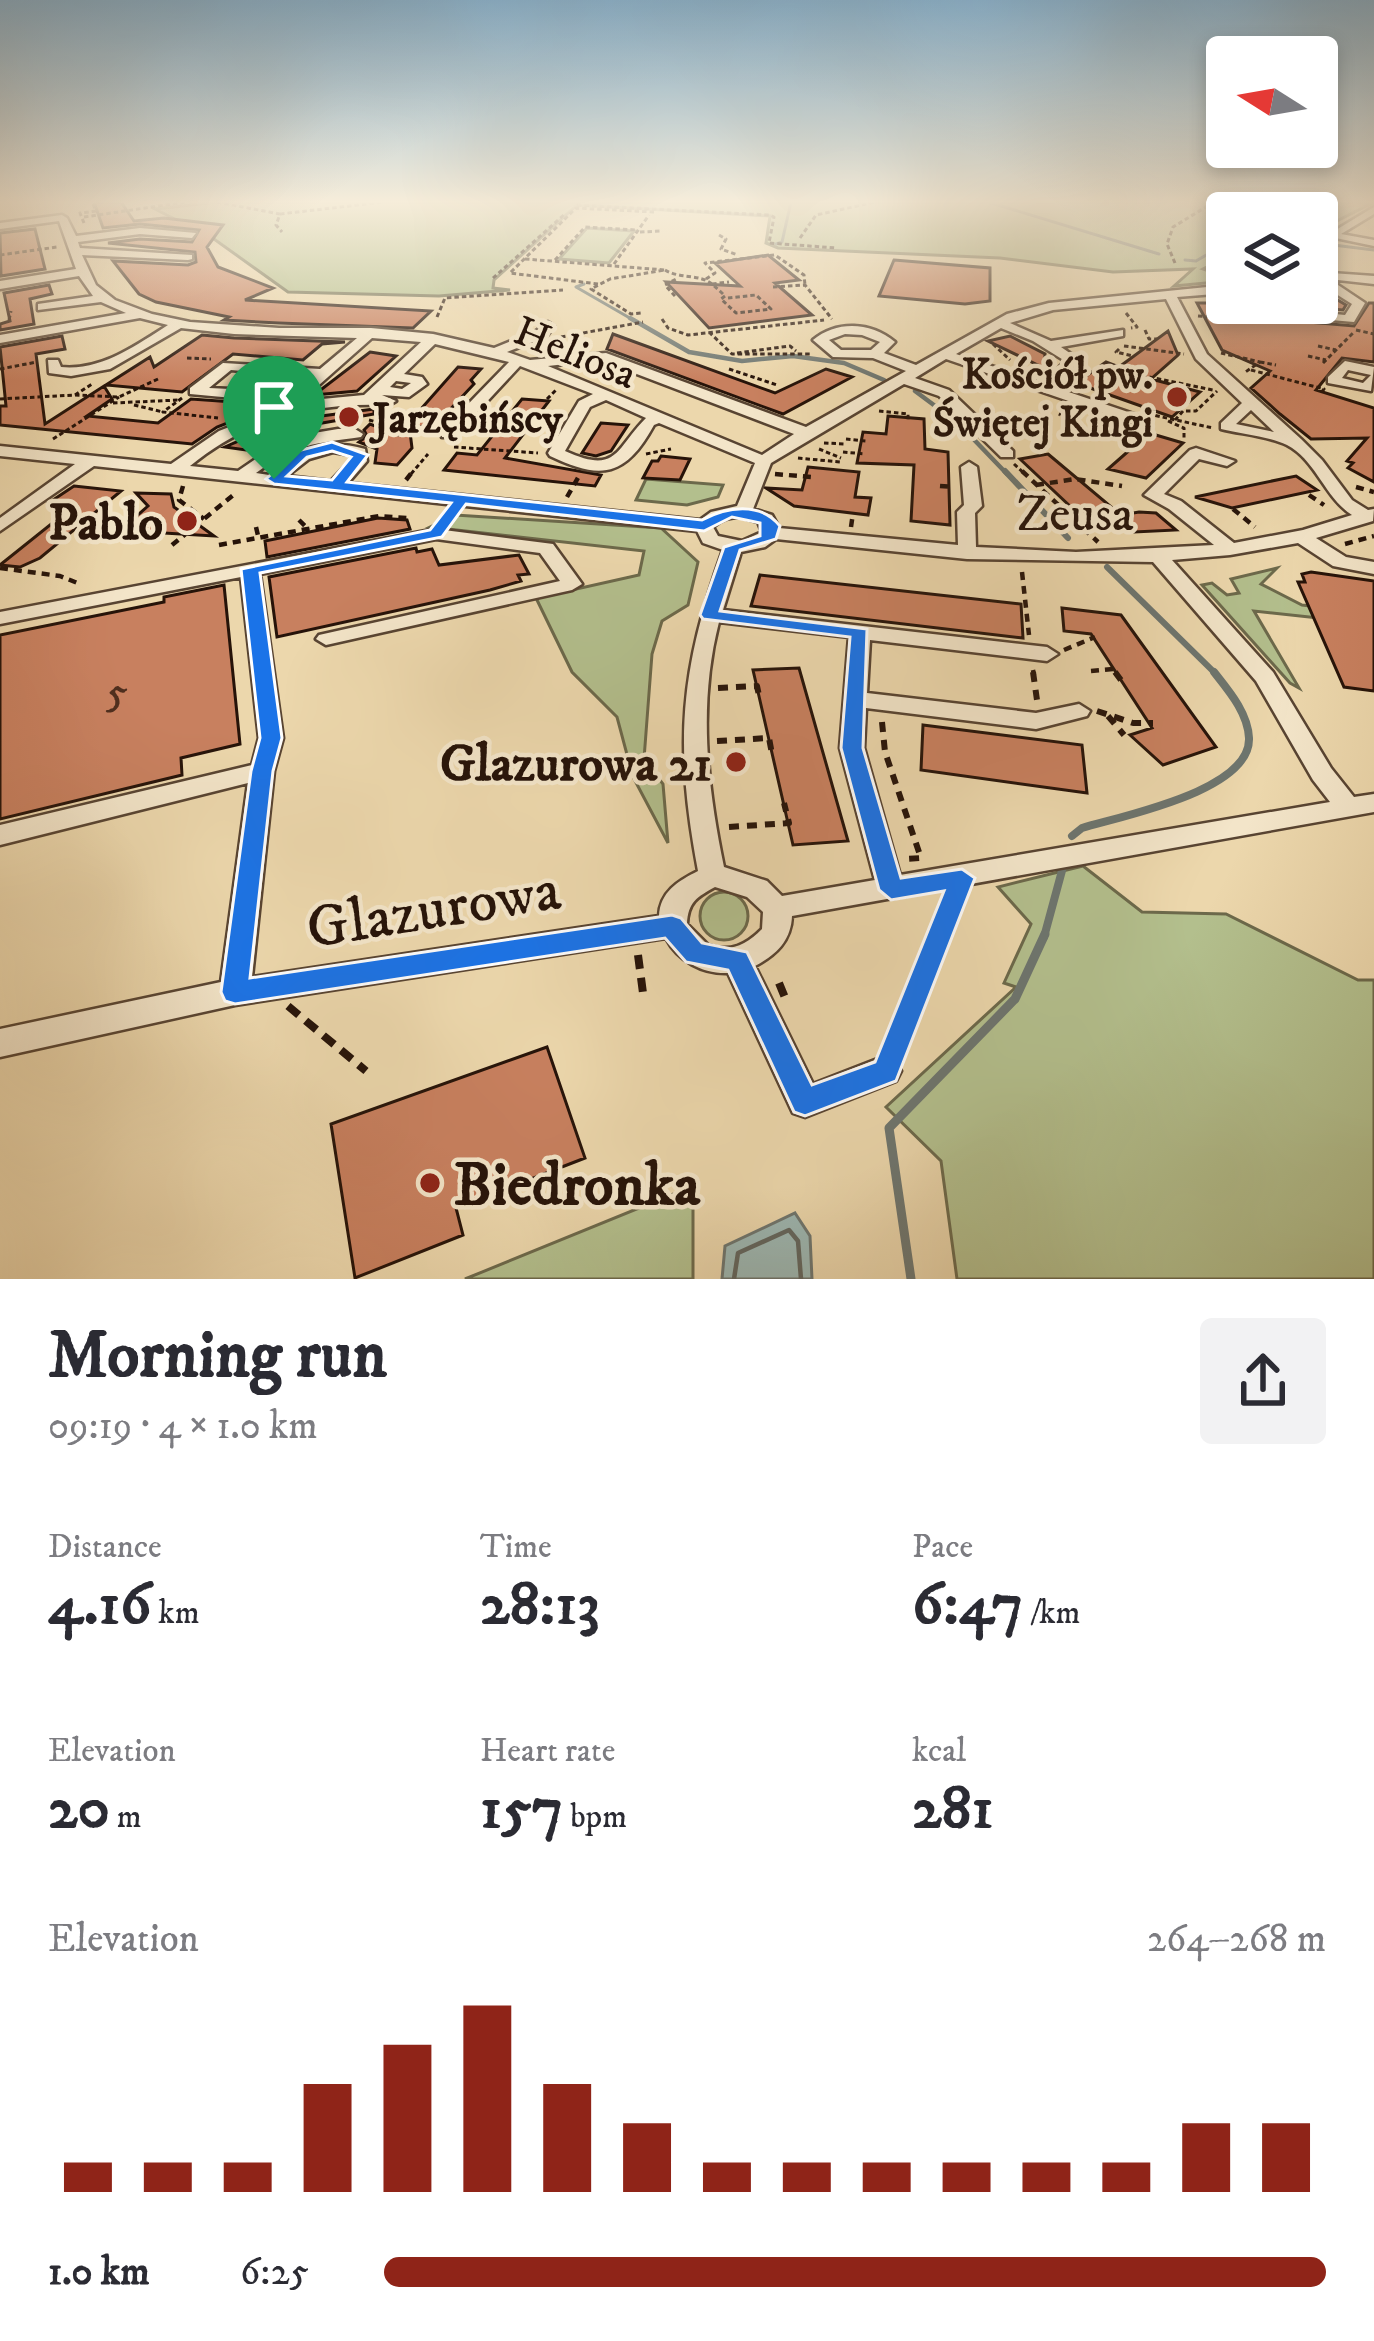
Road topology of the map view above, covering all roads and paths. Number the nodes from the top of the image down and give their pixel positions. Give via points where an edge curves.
1 (79, 262) edge
2 (512, 262) edge
3 (522, 262) edge
4 (580, 262) edge
5 (710, 262) edge
6 (789, 262) edge
7 (614, 264) joint
8 (665, 270) junction
9 (82, 272) junction
10 (493, 278) dead end
11 (706, 279) junction
12 (682, 280) junction
13 (1338, 280) edge
14 (1374, 280) edge
15 (729, 281) dead end
16 (0, 284) edge
17 (598, 284) junction
18 (712, 284) junction
19 (805, 285) junction
20 (773, 287) dead end
21 (1338, 287) edge
22 (563, 290) dead end
23 (1206, 290) edge
24 (1374, 290) edge
25 (1338, 291) edge
26 (1169, 293) junction
27 (675, 296) dead end
28 (725, 296) junction
29 (103, 298) junction
30 (71, 303) junction
31 (42, 307) dead end
32 (1117, 307) dead end
33 (641, 313) dead end
34 (142, 314) junction
35 (9, 315) dead end
36 (1180, 315) junction
37 (0, 316) edge
38 (437, 317) dead end
39 (793, 317) dead end
40 (1206, 317) edge
41 (662, 319) dead end
42 (1338, 321) edge
43 (181, 322) junction
44 (642, 322) dead end
45 (76, 325) junction
46 (1005, 325) junction
47 (802, 326) junction
48 (1343, 327) dead end
49 (1153, 330) dead end
50 (1356, 330) junction
51 (370, 332) junction
52 (548, 332) joint
53 (709, 332) junction
54 (1146, 332) junction
55 (1374, 334) edge
56 (433, 338) junction
57 (0, 339) edge
58 (1156, 339) dead end
59 (1102, 343) junction
60 (1049, 345) junction
61 (1124, 346) junction
62 (1318, 346) dead end
63 (140, 348) junction
64 (1338, 348) junction
65 (36, 349) dead end
66 (494, 352) junction
67 (875, 354) dead end
68 (944, 354) junction
69 (1133, 356) dead end
70 (1202, 356) junction
71 (1308, 356) dead end
72 (827, 357) dead end
73 (1318, 358) junction
74 (1073, 360) junction
75 (1327, 360) junction
76 (1261, 362) dead end
77 (522, 363) junction
78 (1009, 365) dead end
79 (1276, 365) dead end
80 (1321, 366) junction
81 (0, 369) edge
82 (265, 369) dead end
83 (729, 369) dead end
84 (1251, 370) dead end
85 (1341, 371) joint
86 (323, 374) junction
87 (1374, 374) edge
88 (1059, 375) dead end
89 (909, 376) junction
90 (158, 379) dead end
91 (776, 385) dead end
92 (1131, 387) dead end
93 (1324, 389) dead end
94 (556, 390) dead end
95 (75, 394) dead end
96 (52, 396) dead end
97 (602, 396) junction
98 (119, 397) junction
99 (0, 399) edge
100 (382, 399) junction
101 (548, 399) dead end
102 (127, 403) junction
103 (109, 404) junction
104 (1255, 405) junction
105 (293, 406) junction
106 (163, 412) junction
107 (657, 418) junction
108 (1161, 418) dead end
109 (1135, 419) dead end
110 (908, 420) dead end
111 (247, 421) junction
112 (1226, 426) junction
113 (355, 434) dead end
114 (448, 440) joint
115 (812, 441) junction
116 (866, 441) dead end
117 (48, 442) dead end
118 (1295, 442) junction
119 (0, 451) edge
120 (556, 453) junction
121 (1196, 453) junction
122 (428, 454) dead end
123 (865, 454) dead end
124 (1007, 454) joint
125 (842, 457) junction
126 (793, 458) dead end
127 (91, 460) junction
128 (1227, 461) dead end
129 (767, 467) junction
130 (969, 467) dead end
131 (180, 476) junction
132 (812, 477) dead end
133 (274, 479) junction
134 (406, 480) dead end
135 (241, 482) junction
136 (336, 485) junction
137 (1036, 485) junction
138 (1122, 486) dead end
139 (573, 487) dead end
140 (373, 489) junction
141 (1309, 495) dead end
142 (567, 497) dead end
143 (462, 499) junction
144 (358, 508) dead end
145 (1233, 509) dead end
146 (1330, 509) dead end
147 (743, 512) junction
148 (407, 518) dead end
149 (204, 519) junction
150 (298, 520) dead end
151 (1372, 522) edge
152 (0, 526) edge
153 (704, 526) junction
154 (256, 527) dead end
155 (1255, 527) dead end
156 (309, 530) junction
157 (772, 533) junction
158 (436, 534) junction
159 (1299, 536) junction
160 (260, 540) junction
161 (219, 544) dead end
162 (172, 545) dead end
163 (733, 547) junction
164 (1331, 547) dead end
165 (1227, 548) junction
166 (1106, 550) dead end
167 (967, 553) junction
168 (1156, 554) junction
169 (0, 568) edge
170 (1374, 568) edge
171 (250, 569) junction
172 (86, 586) dead end
173 (709, 615) junction
174 (0, 618) edge
175 (860, 633) junction
176 (1095, 638) dead end
177 (326, 639) dead end
178 (1054, 655) joint
179 (1090, 671) dead end
180 (1124, 683) dead end
181 (706, 689) dead end
182 (853, 699) junction
183 (760, 700) dead end
184 (880, 710) dead end
185 (1086, 710) joint
186 (1108, 716) junction
187 (1153, 723) dead end
188 (1124, 735) dead end
189 (706, 742) dead end
190 (772, 754) dead end
191 (262, 771) junction
192 (784, 802) dead end
193 (1361, 805) edge
194 (729, 827) dead end
195 (0, 835) edge
196 (712, 876) junction
197 (962, 878) junction
198 (899, 880) junction
199 (776, 908) junction
200 (672, 926) junction
201 (638, 949) dead end
202 (737, 960) junction
203 (235, 992) junction
204 (643, 993) dead end
205 (286, 1004) dead end
206 (0, 1043) edge
207 (366, 1071) dead end
208 (886, 1072) joint

1 - 9 street
2 - 10 path
3 - 17 path via 510,273
4 - 7 path
5 - 11 path via 715,273
6 - 19 path
7 - 8 path
8 - 12 path
8 - 17 path
9 - 16 street
9 - 29 street
11 - 12 path
11 - 18 path
12 - 27 path via 664,285
13 - 14 street
15 - 18 path
17 - 33 path via 591,289 605,300
18 - 28 path
19 - 20 path
19 - 47 path via 832,319
21 - 24 street
22 - 38 path via 445,298
23 - 26 street
25 - 42 street via 1360,306
26 - 36 street
26 - 46 street via 1053,306
28 - 28 path via 736,313 771,308 755,295
29 - 30 street
29 - 34 street
30 - 31 street
30 - 45 street
32 - 54 path
34 - 43 street, Heliosa
34 - 45 street
35 - 37 path
36 - 40 path
36 - 70 street
39 - 47 path
41 - 53 path via 688,334
43 - 51 street, Heliosa
43 - 63 street
44 - 52 path
45 - 57 street
46 - 60 street
46 - 68 street
46 - 78 path via 987,343 1004,350
47 - 53 path
48 - 50 path
49 - 54 path
50 - 55 path
50 - 64 path
51 - 56 street, Heliosa
51 - 86 street
52 - 66 street
53 - 72 path via 732,354
54 - 58 path
56 - 66 street, Heliosa
56 - 100 street
59 - 60 street via 1118,333
59 - 61 path
59 - 74 street
60 - 74 street
61 - 69 path via 1116,352
61 - 70 path
62 - 64 path
63 - 63 street via 53,363 55,370 115,364
64 - 75 path
65 - 81 path via 37,362
66 - 77 street, Heliosa
67 - 89 street
68 - 89 street
68 - 109 street
70 - 104 street
71 - 73 path
73 - 75 path
73 - 80 path via 1313,364
74 - 88 street
75 - 80 path
76 - 79 path
77 - 97 street, Heliosa
77 - 114 street
77 - 115 street via 601,356
80 - 85 path
82 - 86 street
83 - 91 path
84 - 93 path
85 - 87 street via 1333,380 1366,388
86 - 105 street
89 - 110 path via 903,394 873,410 908,413
89 - 115 street
89 - 124 street via 944,393
90 - 98 path
92 - 112 path via 1144,376 1217,391 1175,420
94 - 101 path
95 - 98 path
96 - 99 path
97 - 107 street, Heliosa
97 - 120 street via 584,404
98 - 103 path
100 - 100 path via 406,429 418,413
100 - 105 street
102 - 103 path
102 - 106 path
102 - 106 path via 182,398
103 - 117 path
104 - 112 street
104 - 118 street
105 - 111 street
106 - 111 path
107 - 120 street via 617,463 586,465
107 - 129 street, Heliosa
108 - 121 path via 1184,428
111 - 131 street via 227,429
112 - 118 street
113 - 135 street via 286,444
114 - 120 path
115 - 116 path
115 - 125 path
115 - 129 street
118 - 151 street via 1346,504
119 - 127 street
121 - 128 street
121 - 165 street via 1153,495
122 - 134 path
123 - 125 path
124 - 137 path
125 - 126 path
127 - 131 street
127 - 152 street
129 - 132 path
129 - 147 street
130 - 167 street
131 - 135 street
131 - 149 path via 183,508
133 - 135 street
133 - 136 street
133 - 136 street via 309,450 359,452
135 - 149 path
136 - 140 street
137 - 138 path via 1075,479
137 - 166 path
139 - 142 path
140 - 143 street
140 - 144 street
141 - 146 path
143 - 153 street
143 - 158 street
145 - 155 path
147 - 153 street via 718,514
147 - 157 street via 766,519
148 - 156 path via 390,514
149 - 162 path
150 - 156 path
151 - 159 street, Zeusa
151 - 164 path
153 - 163 street via 710,539
154 - 160 path
156 - 160 path
157 - 163 street
157 - 167 street, Zeusa
158 - 171 street
158 - 177 street via 546,548 572,584
159 - 165 street, Zeusa
159 - 170 street via 1340,562
160 - 161 path
163 - 173 street
165 - 168 street, Zeusa
167 - 168 street, Zeusa
168 - 193 street via 1265,676 1322,774
169 - 172 path
171 - 174 street
171 - 191 street via 271,738
173 - 175 street
173 - 196 street via 690,734
175 - 178 street
175 - 182 street
176 - 178 path
179 - 180 path via 1113,669
181 - 183 path via 757,686
182 - 185 street via 1036,722
182 - 198 street via 852,748
184 - 198 path via 885,752 921,858 902,860
185 - 186 path
186 - 187 path
186 - 188 path
189 - 190 path via 769,738
191 - 195 street
191 - 203 street
192 - 194 path via 789,823
193 - 197 street
196 - 199 street via 751,882
196 - 200 street via 680,894
197 - 198 street
197 - 208 path
198 - 199 street
199 - 202 street via 770,940
200 - 202 street via 695,954
200 - 203 street, Glazurowa
201 - 204 path
202 - 208 street via 805,1102
203 - 206 street, Glazurowa
205 - 207 path

